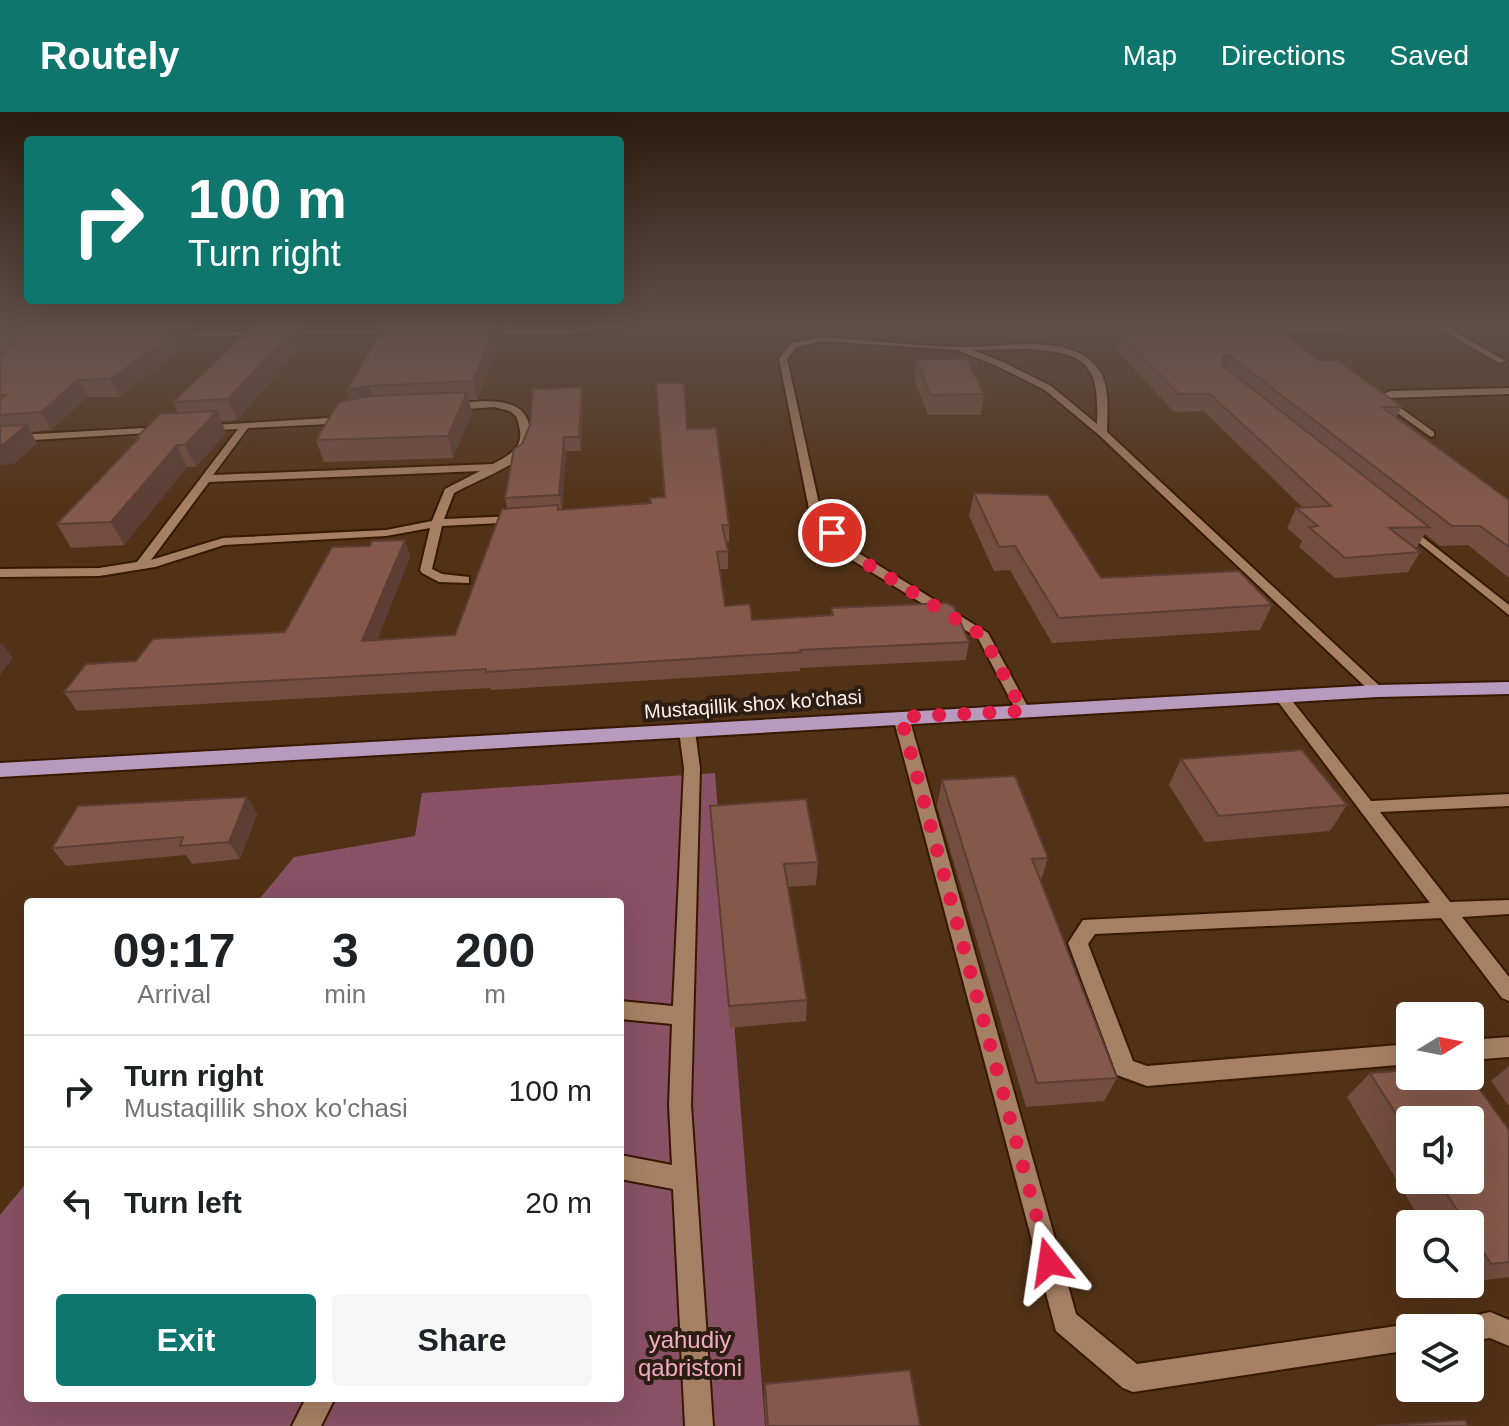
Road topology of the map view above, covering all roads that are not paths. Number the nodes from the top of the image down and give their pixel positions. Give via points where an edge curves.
1 (789, 385) edge
2 (1043, 385) edge
3 (1101, 385) edge
4 (1509, 391) edge
5 (438, 408) edge
6 (364, 413) edge
7 (245, 426) junction
8 (183, 429) edge
9 (168, 430) edge
10 (1102, 433) junction
11 (1431, 434) dead end
12 (0, 439) edge
13 (498, 466) junction
14 (205, 479) junction
15 (532, 518) edge
16 (437, 523) junction
17 (1401, 523) edge
18 (141, 565) junction
19 (0, 573) edge
20 (465, 580) dead end
21 (1509, 611) edge
22 (1509, 688) edge
23 (1378, 691) junction
24 (1281, 696) junction
25 (1023, 711) junction
26 (901, 717) junction
27 (687, 731) junction
28 (0, 770) edge
29 (1509, 800) edge
30 (1366, 807) junction
31 (1509, 907) edge
32 (1446, 910) junction
33 (1509, 992) edge
34 (624, 1010) edge
35 (683, 1016) junction
36 (1509, 1047) edge
37 (1484, 1049) edge
38 (1396, 1055) edge
39 (624, 1168) edge
40 (684, 1179) junction
41 (1484, 1326) edge
42 (1509, 1333) edge
43 (1396, 1339) edge
44 (319, 1402) edge
45 (306, 1426) edge
46 (699, 1426) edge

1 - 25 lane via 816,514 848,552 983,636
2 - 10 lane
3 - 10 lane
4 - 11 lane via 1380,397
5 - 13 lane via 501,405 519,411 525,426 523,448
6 - 7 lane via 328,421
7 - 8 lane
7 - 14 lane
9 - 12 lane
10 - 23 lane
13 - 14 lane
13 - 16 lane via 449,491
14 - 18 lane
15 - 16 lane
16 - 18 lane via 386,533 223,542
16 - 20 lane via 426,570 439,578
17 - 21 lane
18 - 19 lane via 99,572
22 - 23 main road, Mustaqillik shox ko'chasi
23 - 24 main road, Mustaqillik shox ko'chasi
24 - 25 main road, Mustaqillik shox ko'chasi
24 - 30 lane
25 - 26 main road, Mustaqillik shox ko'chasi
26 - 27 main road, Mustaqillik shox ko'chasi
26 - 43 lane via 1065,1322 1133,1378
27 - 28 main road, Mustaqillik shox ko'chasi
27 - 35 lane via 692,768
29 - 30 lane
30 - 32 lane
31 - 32 lane
32 - 33 lane
32 - 38 lane via 1090,926 1078,943 1125,1068 1147,1076
34 - 35 lane
35 - 40 lane
36 - 37 lane
39 - 40 lane
40 - 46 lane
41 - 42 lane
44 - 45 lane

